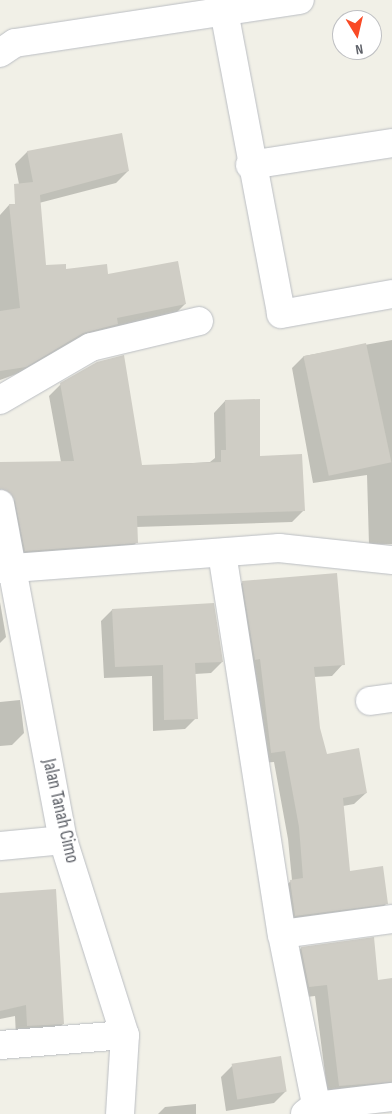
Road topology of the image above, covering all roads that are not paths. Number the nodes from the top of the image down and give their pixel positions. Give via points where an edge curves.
1 (300, 0) edge
2 (224, 12) junction
3 (0, 53) edge
4 (392, 143) edge
5 (250, 165) junction
6 (392, 294) edge
7 (199, 321) dead end
8 (0, 400) edge
9 (0, 504) edge
10 (222, 553) junction
11 (392, 560) edge
12 (5, 568) edge
13 (63, 840) junction
14 (0, 846) edge
15 (392, 919) edge
16 (282, 934) junction
17 (125, 1035) junction
18 (0, 1045) edge
19 (392, 1097) edge
20 (313, 1111) edge
21 (120, 1114) edge

1 - 2 street
2 - 3 street via 15,43
2 - 5 street
4 - 5 street
5 - 6 street via 281,314
7 - 8 street via 91,347
9 - 12 street, Jalan Tanah Cimo
10 - 11 street via 279,548
10 - 12 street
10 - 16 street
12 - 13 street, Jalan Tanah Cimo
13 - 14 street
13 - 17 street, Jalan Tanah Cimo
15 - 16 street
16 - 20 street
17 - 18 street
17 - 21 street, Jalan Tanah Cimo
19 - 20 street

